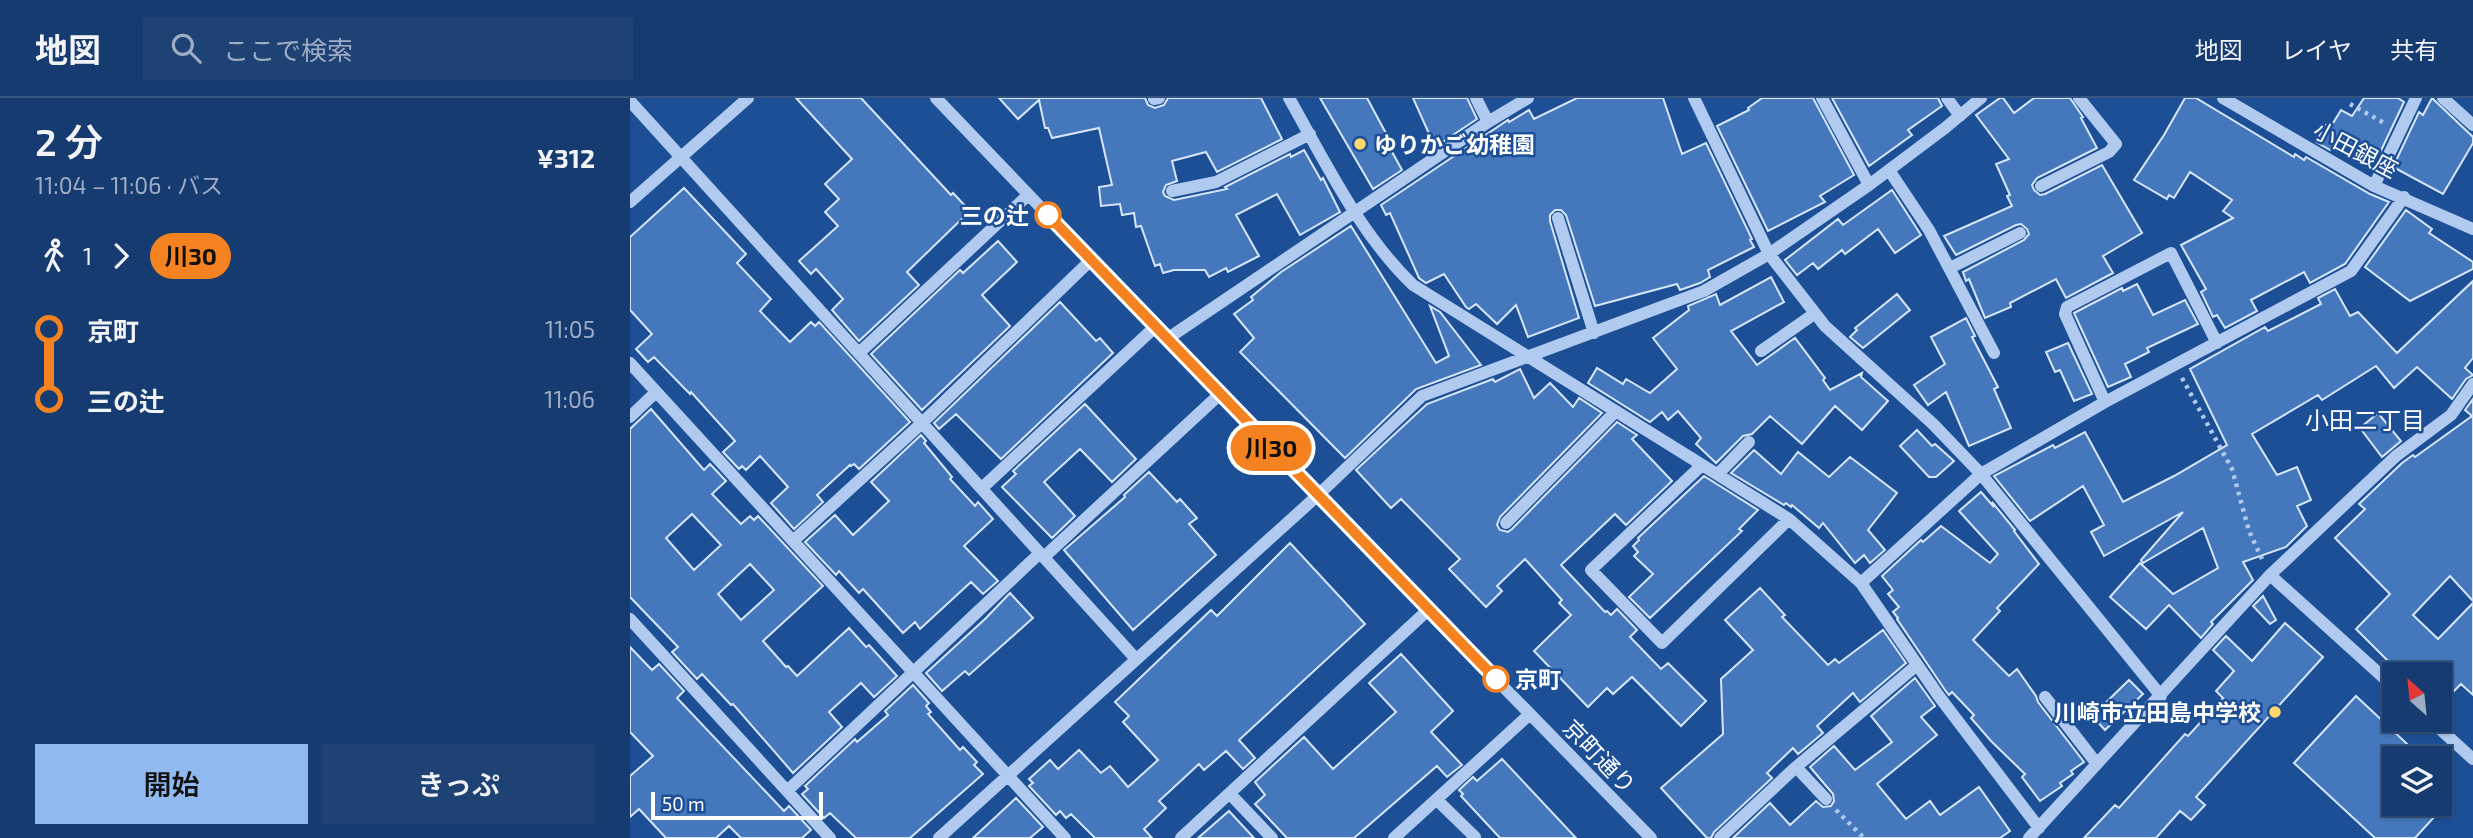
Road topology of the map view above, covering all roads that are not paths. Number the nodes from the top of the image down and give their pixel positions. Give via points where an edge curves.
1 (748, 98) edge
2 (936, 98) edge
3 (1289, 98) edge
4 (1476, 98) edge
5 (1528, 98) edge
6 (1694, 98) edge
7 (1822, 98) edge
8 (1947, 98) edge
9 (1981, 98) edge
10 (2079, 98) edge
11 (2224, 98) edge
12 (2416, 98) edge
13 (2443, 98) edge
14 (630, 101) edge
15 (1960, 116) junction
16 (1488, 122) junction
17 (2473, 125) edge
18 (1310, 134) junction
19 (681, 157) junction
20 (1889, 170) junction
21 (1869, 185) junction
22 (2041, 186) dead end
23 (2374, 186) junction
24 (1172, 191) dead end
25 (1028, 195) junction
26 (2404, 197) junction
27 (630, 202) edge
28 (1354, 212) junction
29 (1558, 218) dead end
30 (2473, 229) edge
31 (2020, 233) dead end
32 (1769, 254) junction
33 (1091, 260) junction
34 (1950, 268) junction
35 (1814, 314) junction
36 (1154, 327) junction
37 (1594, 333) junction
38 (1167, 339) junction
39 (2217, 343) junction
40 (1761, 351) dead end
41 (859, 353) junction
42 (1994, 353) dead end
43 (1530, 357) junction
44 (630, 363) edge
45 (2473, 384) edge
46 (656, 392) junction
47 (1220, 394) junction
48 (2105, 402) junction
49 (1616, 411) junction
50 (630, 416) edge
51 (922, 423) junction
52 (1749, 442) dead end
53 (1702, 465) junction
54 (1718, 474) junction
55 (1981, 474) junction
56 (982, 488) junction
57 (1317, 496) junction
58 (1789, 519) junction
59 (1506, 523) dead end
60 (793, 541) junction
61 (1042, 555) junction
62 (2270, 575) junction
63 (1861, 583) junction
64 (1428, 610) junction
65 (630, 619) edge
66 (1136, 659) junction
67 (1917, 665) junction
68 (913, 673) junction
69 (2382, 676) edge
70 (2161, 696) junction
71 (2045, 697) dead end
72 (1530, 714) junction
73 (2444, 732) edge
74 (2473, 759) edge
75 (2097, 764) junction
76 (1796, 767) junction
77 (1007, 776) junction
78 (787, 791) junction
79 (1231, 794) junction
80 (1826, 799) road end
81 (1437, 800) junction
82 (2039, 828) junction
83 (1645, 836) edge
84 (830, 838) edge
85 (939, 838) edge
86 (1065, 838) edge
87 (1181, 838) edge
88 (1272, 838) edge
89 (1394, 838) edge
90 (1473, 838) edge
91 (1720, 838) edge
92 (2029, 838) edge

1 - 19 street
2 - 25 street, 京町通り
3 - 18 street
4 - 16 street
5 - 16 street
6 - 32 street
7 - 21 street
8 - 15 street
9 - 15 street
10 - 22 street via 2116,144 2109,152
11 - 23 street, 小田銀座
12 - 23 street
13 - 17 street
14 - 19 street
15 - 20 street
16 - 28 street
18 - 24 street via 1216,182
18 - 28 street
19 - 27 street
19 - 41 street
20 - 21 street
20 - 34 street
21 - 32 street
23 - 26 street, 小田銀座
25 - 33 street, 京町通り
25 - 41 street
26 - 30 street, 小田銀座
26 - 39 street via 2351,271
28 - 38 street
28 - 43 street via 1413,285
29 - 37 street
31 - 34 street
32 - 35 street
32 - 37 street via 1704,291
33 - 36 street, 京町通り
33 - 51 street
34 - 42 street
35 - 40 street
35 - 55 street
36 - 38 street, 京町通り
36 - 56 street
37 - 43 street
38 - 47 street, 京町通り
39 - 48 street
39 - 48 street via 2171,253 2067,307 2065,314
41 - 51 street
43 - 49 street
43 - 57 street via 1422,396
44 - 46 street
45 - 62 street via 2451,415 2396,456
46 - 50 street
46 - 60 street
47 - 57 street, 京町通り
47 - 61 street
48 - 55 street
49 - 53 street
49 - 59 street
51 - 56 street
51 - 60 street
52 - 54 street
53 - 54 street
53 - 58 street via 1591,570 1662,643
54 - 58 street
55 - 63 street
55 - 70 street
56 - 61 street
57 - 64 street, 京町通り
57 - 66 street
58 - 63 street
60 - 68 street
61 - 66 street
61 - 68 street
62 - 69 street
62 - 70 street
63 - 67 street
64 - 72 street, 京町通り
64 - 79 street
65 - 78 street
66 - 77 street
67 - 76 street
67 - 82 street
68 - 77 street
68 - 78 street
70 - 75 street
71 - 75 street
72 - 81 street
72 - 83 street, 京町通り
73 - 74 street
75 - 82 street
76 - 80 street
76 - 91 street
77 - 85 street
77 - 86 street
78 - 84 street
79 - 87 street
79 - 88 street
81 - 89 street
81 - 90 street
82 - 92 street

